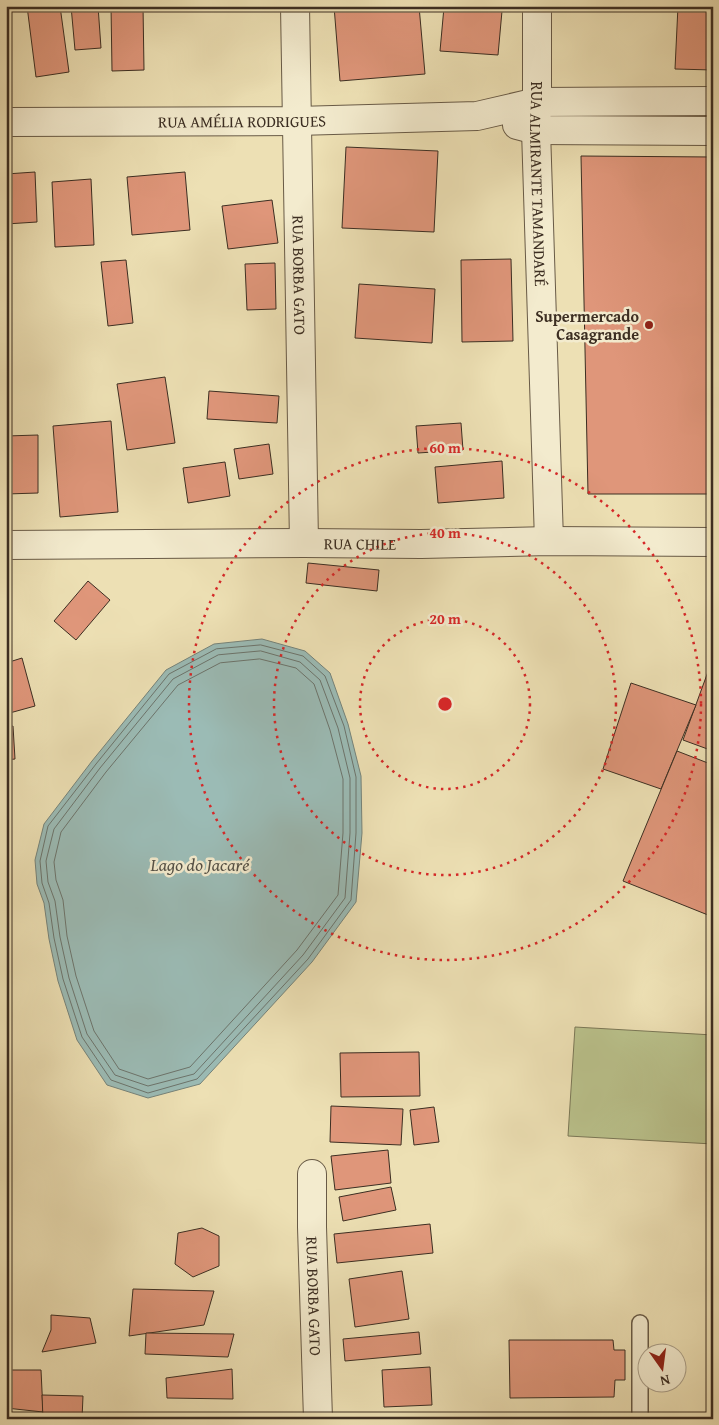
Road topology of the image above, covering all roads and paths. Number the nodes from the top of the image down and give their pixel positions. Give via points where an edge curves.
1 (295, 6) edge
2 (538, 6) edge
3 (713, 101) edge
4 (537, 102) junction
5 (477, 116) junction
6 (297, 121) junction
7 (6, 122) edge
8 (536, 130) junction
9 (713, 130) edge
10 (548, 541) junction
11 (713, 542) edge
12 (304, 543) junction
13 (6, 545) edge
14 (312, 1174) dead end
15 (640, 1323) dead end
16 (318, 1419) edge
17 (640, 1419) edge

1 - 6 street, RUA BORBA GATO
2 - 4 street, RUA ALMIRANTE TAMANDARÉ
3 - 4 street, RUA AMÉLIA RODRIGUES
4 - 5 street, RUA AMÉLIA RODRIGUES
4 - 8 street, RUA ALMIRANTE TAMANDARÉ
5 - 6 street, RUA AMÉLIA RODRIGUES
5 - 8 street, RUA AMÉLIA RODRIGUES
6 - 7 street, RUA AMÉLIA RODRIGUES
6 - 12 street, RUA BORBA GATO
8 - 9 street, RUA AMÉLIA RODRIGUES
8 - 10 street, RUA ALMIRANTE TAMANDARÉ
10 - 11 street, RUA CHILE
10 - 12 street, RUA CHILE
12 - 13 street, RUA CHILE
14 - 16 street, RUA BORBA GATO
15 - 17 lane

